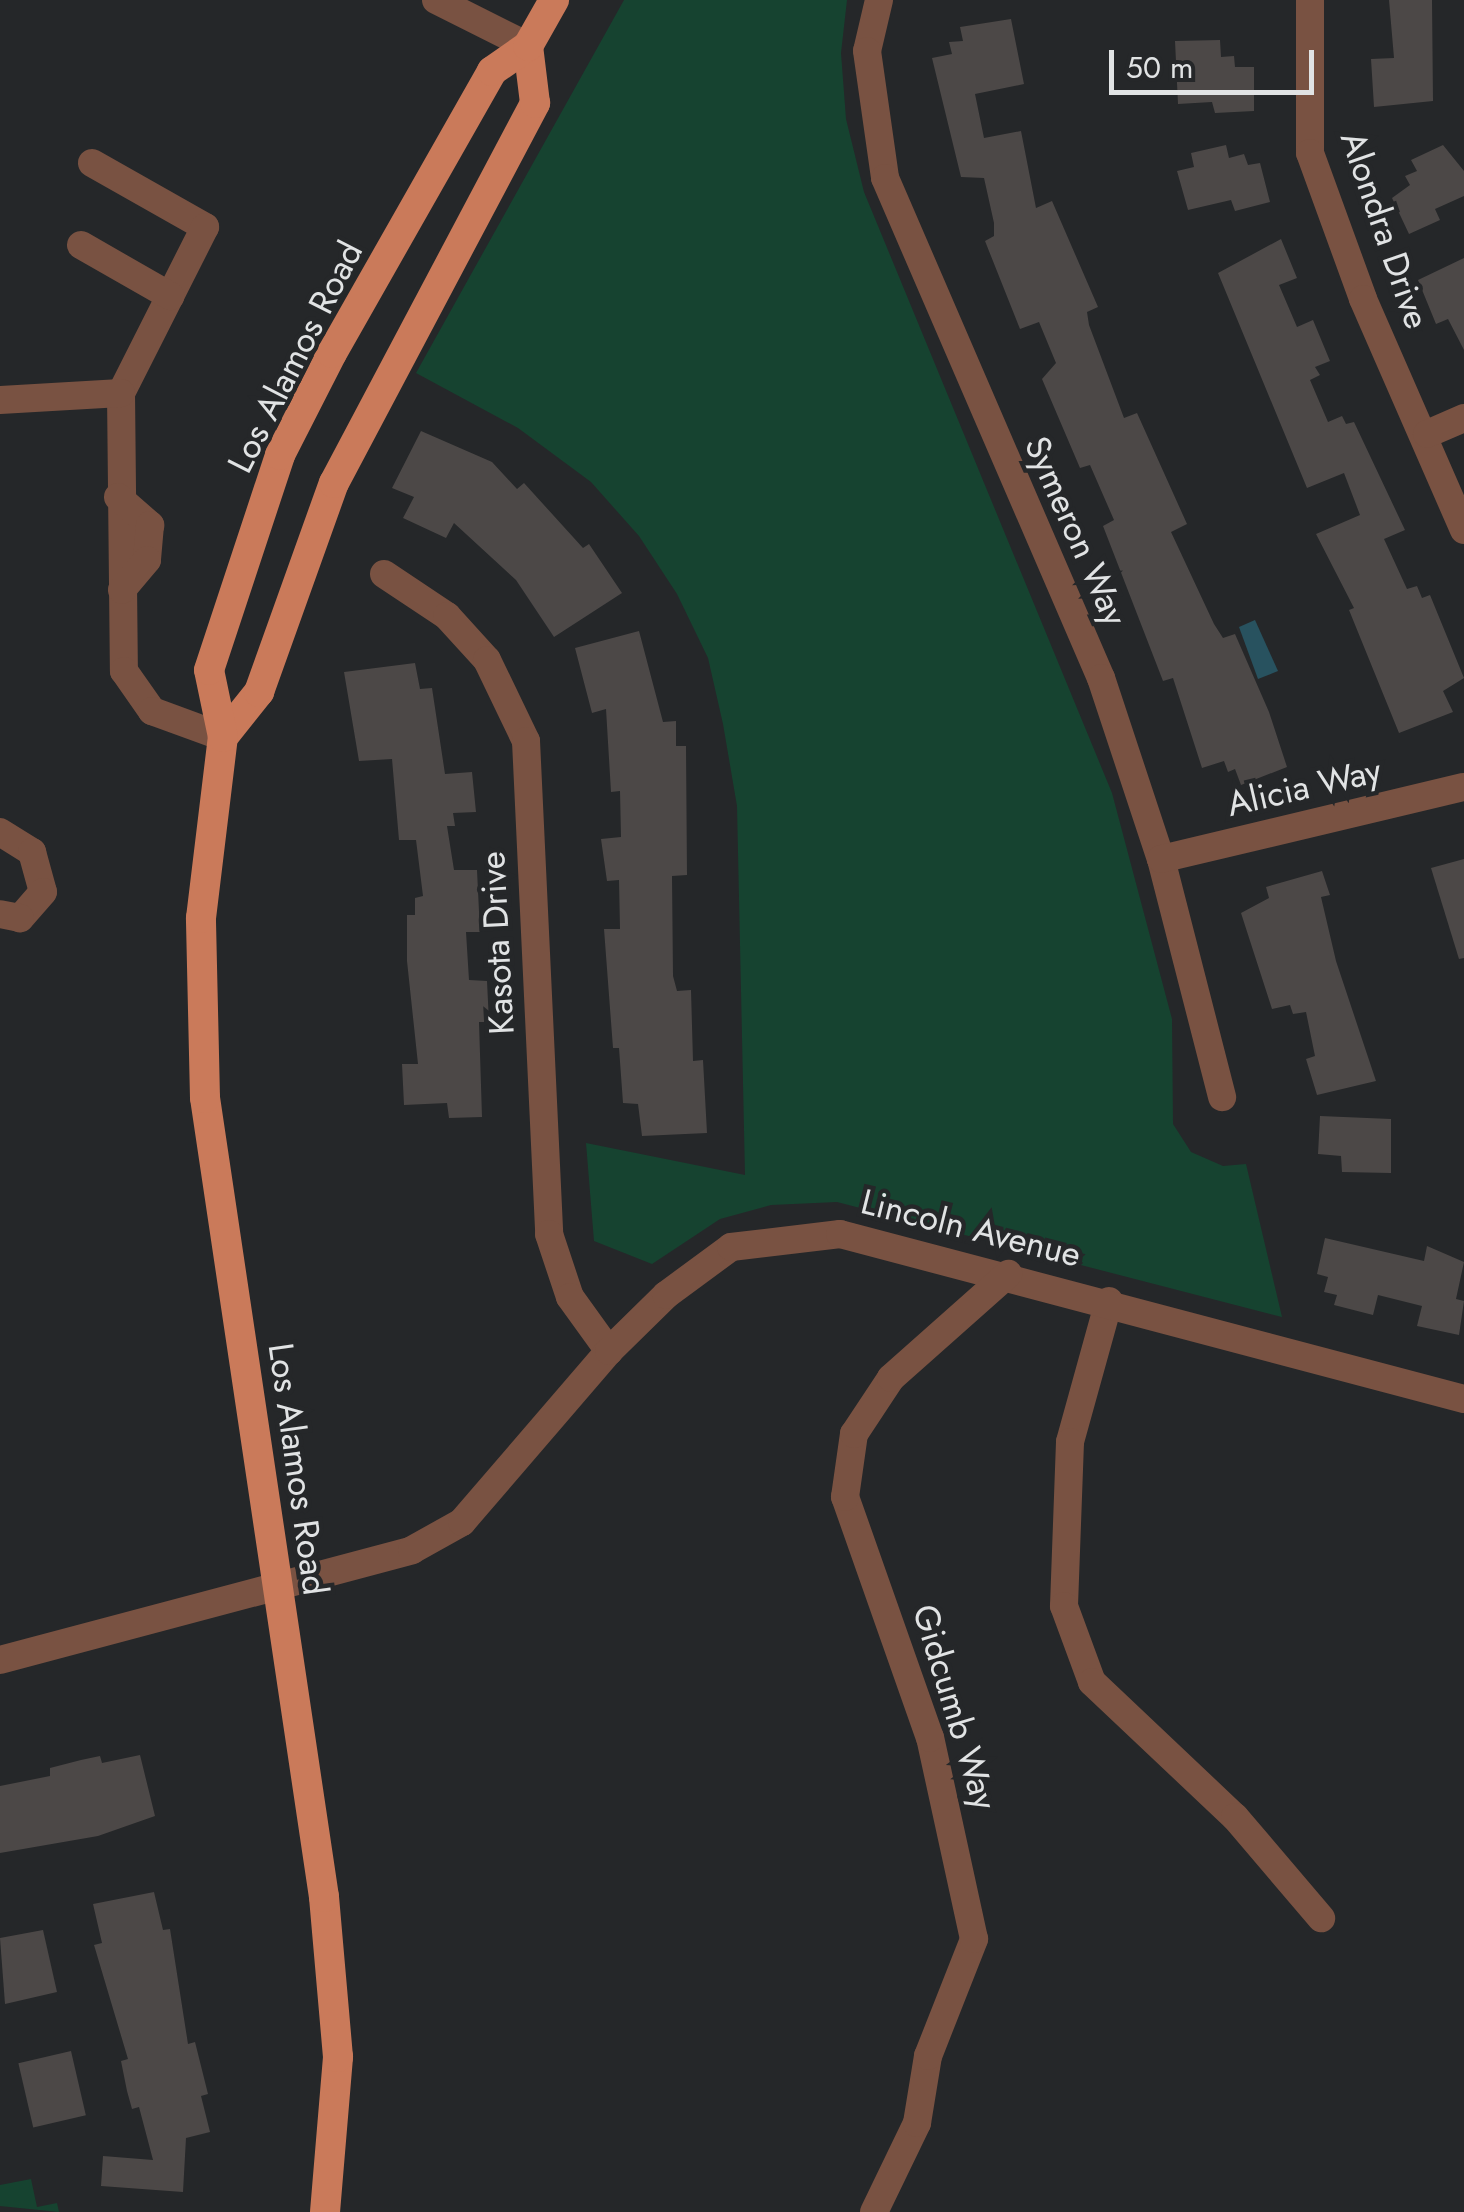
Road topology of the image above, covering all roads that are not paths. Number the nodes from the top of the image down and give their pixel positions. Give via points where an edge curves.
1 (436, 0) edge
2 (554, 0) edge
3 (879, 0) edge
4 (1310, 0) edge
5 (528, 46) junction
6 (92, 164) dead end
7 (81, 245) dead end
8 (170, 296) junction
9 (120, 393) junction
10 (0, 400) edge
11 (1464, 418) edge
12 (1427, 434) junction
13 (1464, 530) edge
14 (384, 574) dead end
15 (223, 737) junction
16 (1464, 787) edge
17 (0, 832) edge
18 (1161, 859) junction
19 (0, 914) edge
20 (1222, 1097) dead end
21 (1008, 1274) junction
22 (1108, 1301) junction
23 (609, 1352) junction
24 (1464, 1398) edge
25 (277, 1586) junction
26 (0, 1660) edge
27 (1321, 1918) dead end
28 (325, 2212) edge
29 (874, 2212) edge

1 - 5 street
2 - 5 main road, Los Alamos Road
3 - 18 street, Symeron Way via 867,51 885,178 1102,678
4 - 12 street, Alondra Drive via 1310,153 1363,299
5 - 15 main road via 535,103 334,484 259,692
5 - 15 main road, Los Alamos Road via 492,72 280,455 210,670
6 - 8 street via 204,227
7 - 8 street
8 - 9 street
9 - 10 street
9 - 15 street via 124,671 152,711
11 - 12 street
12 - 13 street, Alondra Drive
14 - 23 street, Kasota Drive via 446,616 487,660 526,740 549,1234 570,1297
15 - 25 main road, Los Alamos Road via 201,918 205,1098
16 - 18 street, Alicia Way
17 - 19 street via 32,852 42,892 20,918
18 - 20 street, Symeron Way
21 - 22 street, Lincoln Avenue
21 - 23 street, Lincoln Avenue via 840,1234 731,1247 666,1295
21 - 29 street, Gidcumb Way via 891,1378 854,1434 847,1482 845,1497 948,1802 974,1939 928,2056 916,2123
22 - 24 street, Lincoln Avenue
22 - 27 street via 1070,1442 1064,1606 1092,1682 1235,1816
23 - 25 street, Lincoln Avenue via 462,1522 412,1550
25 - 26 street, Lincoln Avenue
25 - 28 main road, Los Alamos Road via 324,1897 336,2042

